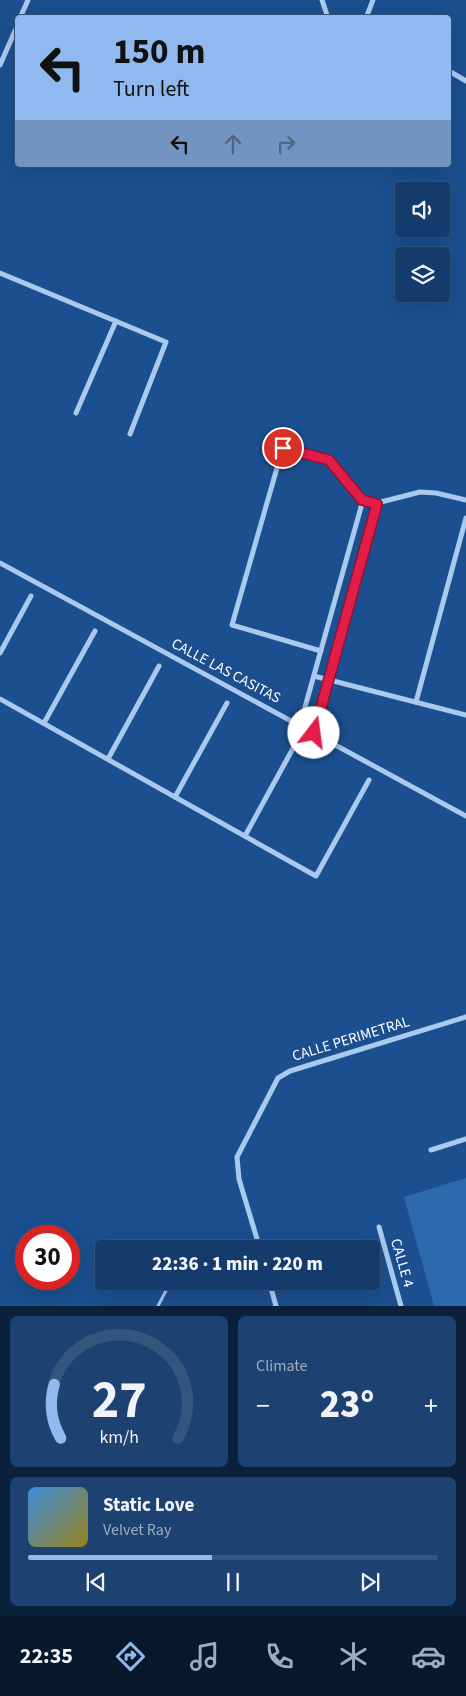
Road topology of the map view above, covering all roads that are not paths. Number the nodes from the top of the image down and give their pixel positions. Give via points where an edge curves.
1 (28, 0) edge
2 (322, 0) edge
3 (373, 0) edge
4 (21, 15) edge
5 (327, 15) edge
6 (367, 15) edge
7 (15, 31) edge
8 (0, 66) edge
9 (451, 72) edge
10 (466, 81) edge
11 (0, 273) edge
12 (116, 321) junction
13 (76, 413) dead end
14 (130, 434) dead end
15 (362, 500) junction
16 (466, 500) edge
17 (377, 504) junction
18 (466, 518) edge
19 (0, 563) edge
20 (31, 596) dead end
21 (95, 631) dead end
22 (321, 651) junction
23 (0, 653) edge
24 (159, 666) dead end
25 (314, 676) junction
26 (329, 680) junction
27 (0, 699) edge
28 (416, 702) junction
29 (227, 703) dead end
30 (466, 715) edge
31 (44, 723) junction
32 (300, 725) junction
33 (314, 733) junction
34 (297, 741) dead end
35 (108, 759) junction
36 (369, 780) dead end
37 (175, 797) junction
38 (466, 816) edge
39 (245, 836) junction
40 (466, 1017) edge
41 (466, 1139) edge
42 (431, 1150) dead end
43 (378, 1227) dead end
44 (257, 1240) edge
45 (272, 1290) edge
46 (276, 1306) edge
47 (401, 1306) edge

1 - 4 street
2 - 5 street
3 - 6 street
7 - 8 street
9 - 10 street
11 - 12 street
12 - 13 street
12 - 14 street via 166,342
15 - 17 street
15 - 22 street
15 - 22 street via 329,460 283,448 232,625
16 - 17 street via 420,492
17 - 26 street
18 - 28 street
19 - 32 street, CALLE LAS CASITAS
20 - 23 street
21 - 31 street
22 - 25 street
24 - 35 street
25 - 26 street
25 - 32 street
26 - 28 street
26 - 33 street
27 - 31 street
28 - 30 street
29 - 37 street
31 - 35 street
32 - 33 street, CALLE LAS CASITAS
33 - 38 street, CALLE LAS CASITAS
34 - 39 street
35 - 37 street
36 - 39 street via 316,876
37 - 39 street
40 - 44 street, CALLE PERIMETRAL via 290,1071 278,1078 236,1157
41 - 42 street
43 - 47 street, CALLE 4
45 - 46 street

